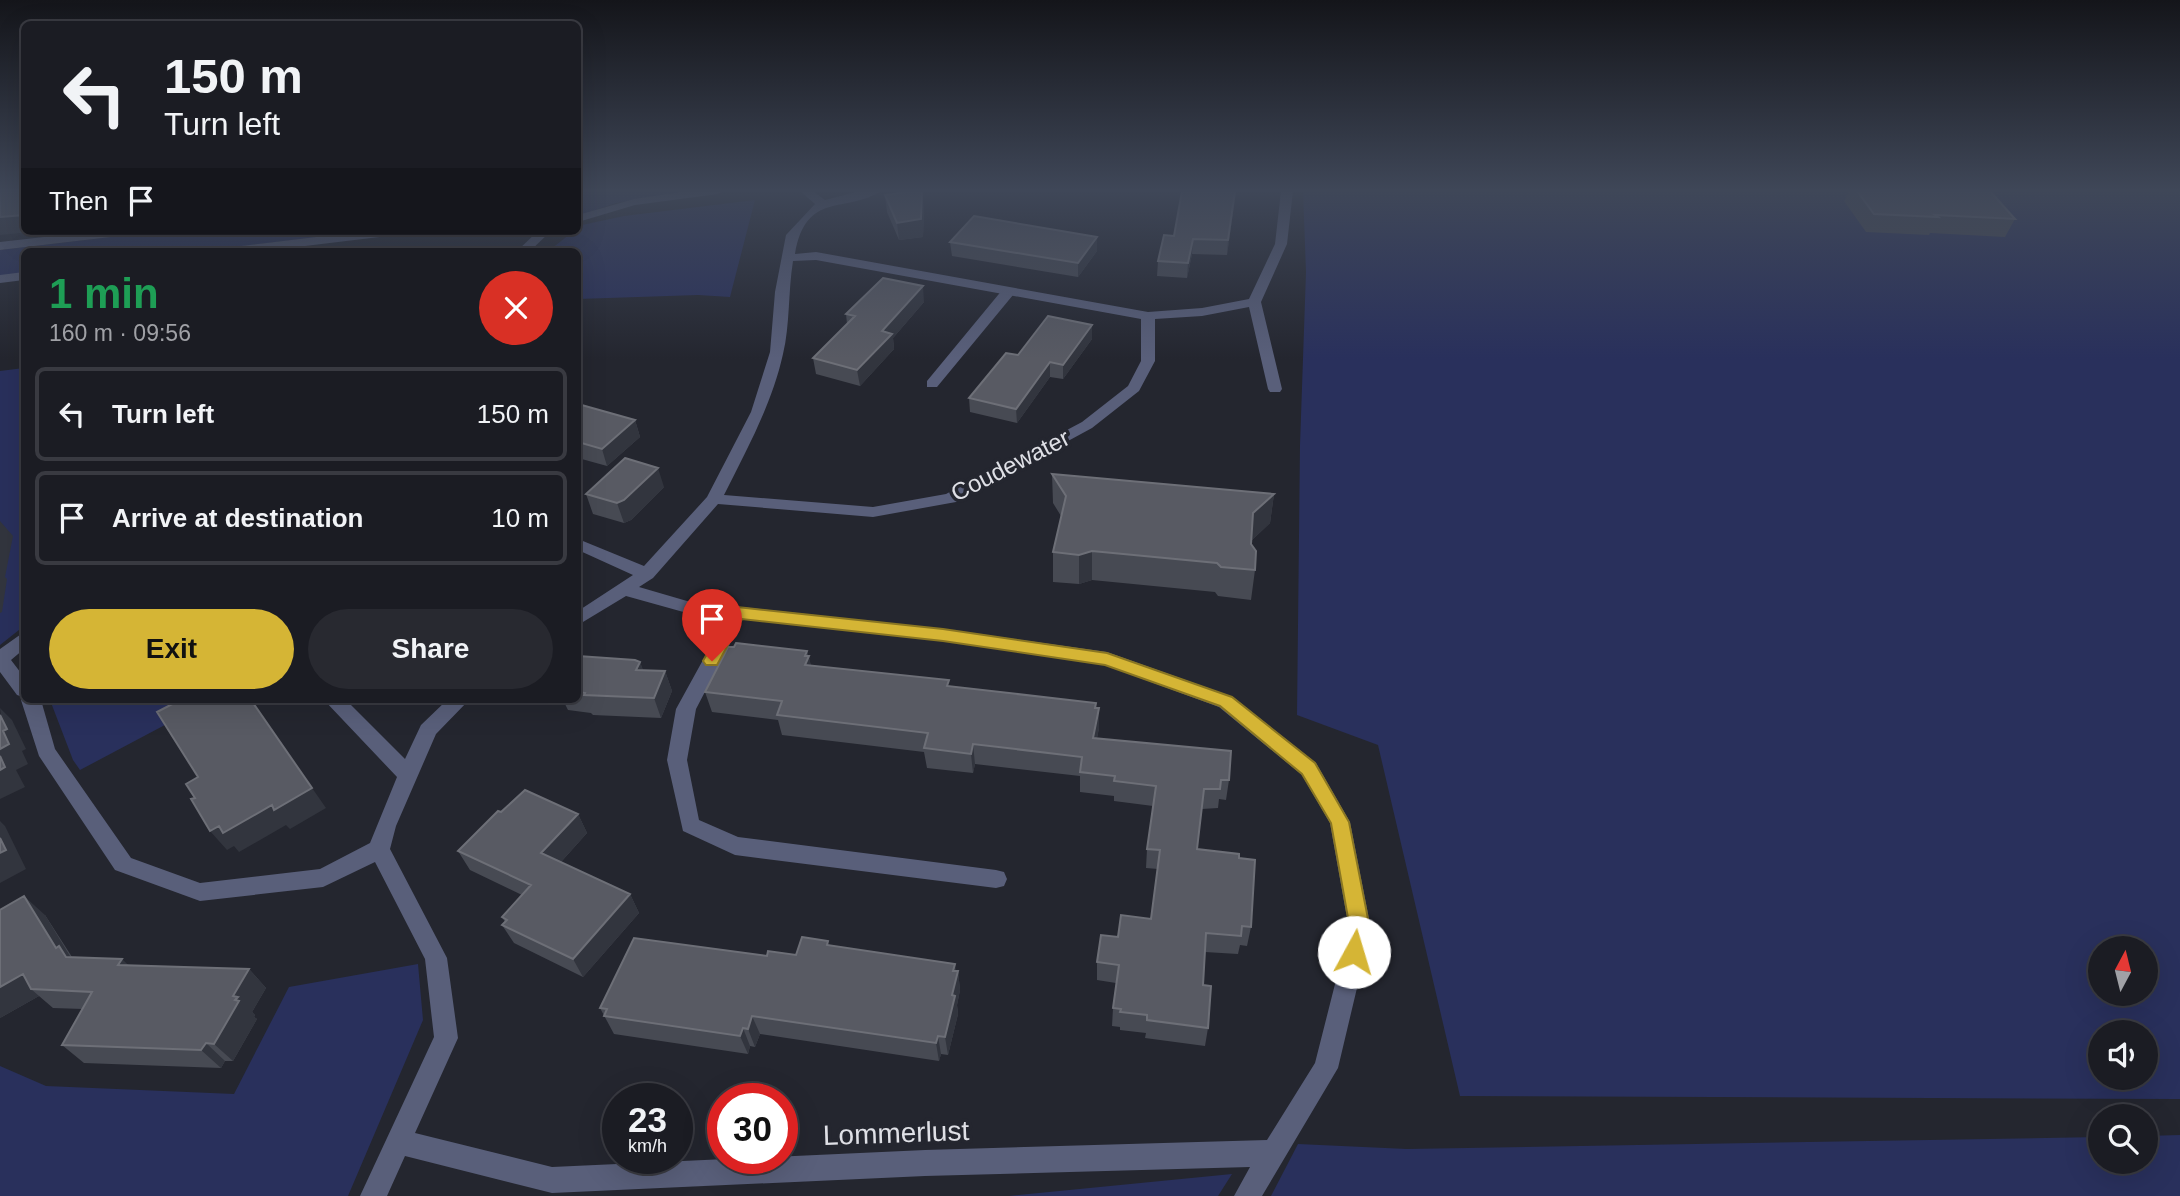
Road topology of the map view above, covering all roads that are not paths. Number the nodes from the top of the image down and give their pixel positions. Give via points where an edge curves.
1 (790, 247) edge
2 (1280, 247) edge
3 (788, 258) junction
4 (21, 276) edge
5 (0, 279) edge
6 (1008, 292) junction
7 (1254, 302) junction
8 (1148, 316) junction
9 (932, 384) dead end
10 (1275, 389) dead end
11 (714, 499) junction
12 (581, 545) edge
13 (647, 574) junction
14 (624, 589) junction
15 (737, 613) junction
16 (581, 617) edge
17 (21, 642) edge
18 (0, 659) edge
19 (21, 687) edge
20 (32, 703) edge
21 (337, 703) edge
22 (456, 703) edge
23 (408, 775) junction
24 (379, 849) junction
25 (996, 879) dead end
26 (400, 1142) junction
27 (1274, 1153) junction
28 (373, 1196) edge
29 (1247, 1196) edge

1 - 3 street
2 - 7 street
3 - 6 street via 816,256
3 - 11 street via 777,352 758,412
4 - 5 street
6 - 8 street
6 - 9 street
7 - 8 street
7 - 10 street
8 - 11 street, Coudewater via 1148,361 1134,388 1087,425 950,498 873,512
11 - 13 street
12 - 13 street
13 - 14 street
14 - 15 street via 687,607
14 - 16 street
15 - 25 street via 686,709 677,760 690,825 736,846
15 - 27 street via 943,635 1107,659 1226,702 1309,769 1340,822 1360,929 1326,1068
17 - 18 street
18 - 19 street
20 - 24 street via 46,751 122,864 200,892 323,878
21 - 23 street
22 - 23 street via 428,730
23 - 24 street
24 - 26 street via 436,958 446,1038
26 - 27 street, Lommerlust via 552,1180
26 - 28 street
27 - 29 street

